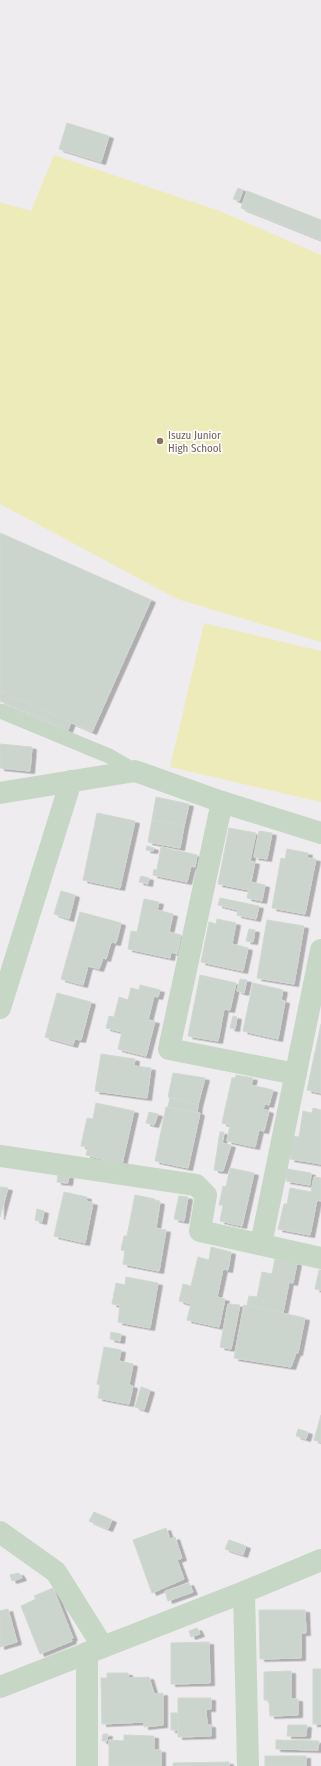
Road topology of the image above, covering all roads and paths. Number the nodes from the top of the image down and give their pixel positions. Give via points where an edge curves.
1 (0, 711) edge
2 (135, 771) junction
3 (71, 781) junction
4 (0, 793) edge
5 (222, 802) junction
6 (321, 833) edge
7 (321, 950) edge
8 (0, 1008) edge
9 (296, 1074) junction
10 (0, 1156) edge
11 (261, 1244) junction
12 (321, 1258) edge
13 (0, 1532) edge
14 (321, 1560) edge
15 (244, 1592) junction
16 (95, 1650) junction
17 (0, 1687) edge
18 (87, 1766) edge
19 (248, 1766) edge

1 - 2 lane via 109,756
2 - 3 street
2 - 5 street
3 - 4 street
3 - 8 street
5 - 6 street
5 - 9 street via 169,1049
7 - 9 street
9 - 11 street
10 - 11 street via 196,1185 206,1195 200,1231
11 - 12 street
13 - 16 street via 56,1572
14 - 15 street
15 - 16 street
15 - 19 street
16 - 17 street
16 - 18 street

